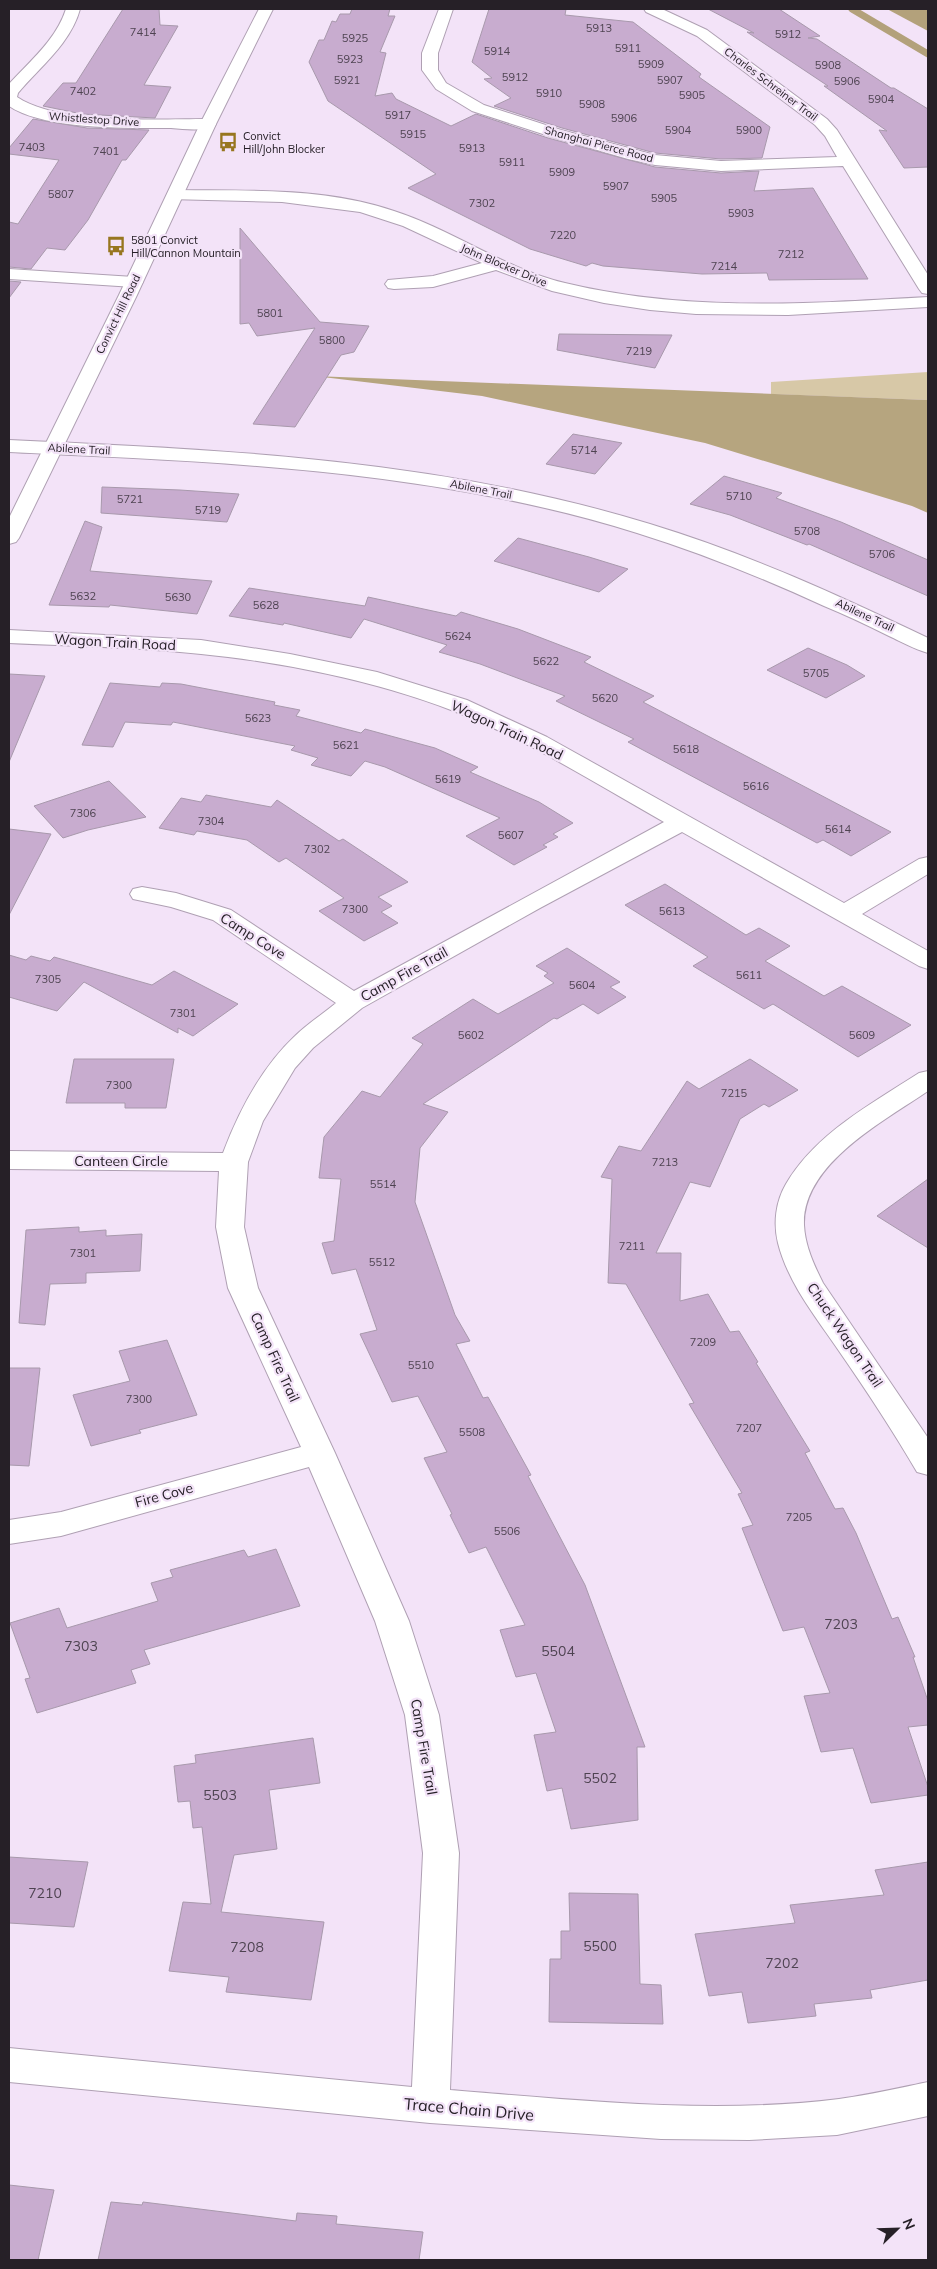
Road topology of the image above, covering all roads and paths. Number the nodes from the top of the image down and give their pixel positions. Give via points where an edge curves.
1 (73, 9) edge
2 (266, 9) edge
3 (446, 9) edge
4 (651, 9) edge
5 (208, 124) junction
6 (849, 161) junction
7 (175, 194) junction
8 (496, 264) junction
9 (9, 274) edge
10 (134, 282) junction
11 (394, 284) dead end
12 (928, 289) edge
13 (928, 302) edge
14 (9, 446) edge
15 (52, 448) junction
16 (9, 538) edge
17 (9, 636) edge
18 (928, 646) edge
19 (681, 823) junction
20 (928, 864) edge
21 (142, 894) dead end
22 (845, 913) junction
23 (928, 961) edge
24 (353, 1002) junction
25 (928, 1080) edge
26 (9, 1160) edge
27 (234, 1162) junction
28 (319, 1453) junction
29 (928, 1464) edge
30 (9, 1532) edge
31 (9, 2065) edge
32 (928, 2099) edge
33 (430, 2106) junction

1 - 5 street, Whistlestop Drive via 66,29 10,92 9,100 14,105 31,112 68,118
2 - 5 street, Convict Hill Road
3 - 6 street, Shanghai Pierce Road via 430,53 430,70 441,86 478,108 655,160 720,166
4 - 6 street, Charles Schreiner Trail via 702,33 811,113 831,133
5 - 7 street, Convict Hill Road
6 - 12 street, Charles Schreiner Trail
7 - 8 street, John Blocker Drive via 304,198 351,205 387,214
7 - 10 street, Convict Hill Road
8 - 11 street via 433,283
8 - 13 street, John Blocker Drive via 558,287 684,308 768,311
9 - 10 street
10 - 15 street, Convict Hill Road
14 - 15 street, Abilene Trail
15 - 16 street, Convict Hill Road
15 - 18 street, Abilene Trail via 314,464 459,484 523,497 640,527 733,558 816,592
17 - 19 street, Wagon Train Road via 202,647 290,661 377,680 459,705 538,742
19 - 22 street, Wagon Train Road
19 - 24 street, Camp Fire Trail
20 - 22 street
21 - 24 street, Camp Cove via 176,900 222,915
22 - 23 street, Wagon Train Road
24 - 27 street, Camp Fire Trail via 304,1042 286,1062 249,1121
25 - 29 street, Chuck Wagon Trail via 843,1138 820,1159 803,1179 792,1200 790,1222 800,1266 816,1295
26 - 27 street, Canteen Circle
27 - 28 street, Camp Fire Trail via 230,1227 243,1288
28 - 30 street, Fire Cove via 61,1524
28 - 33 street, Camp Fire Trail via 392,1621 422,1715 441,1853
31 - 33 street, Trace Chain Drive
32 - 33 street, Trace Chain Drive via 840,2116 782,2122 631,2121

